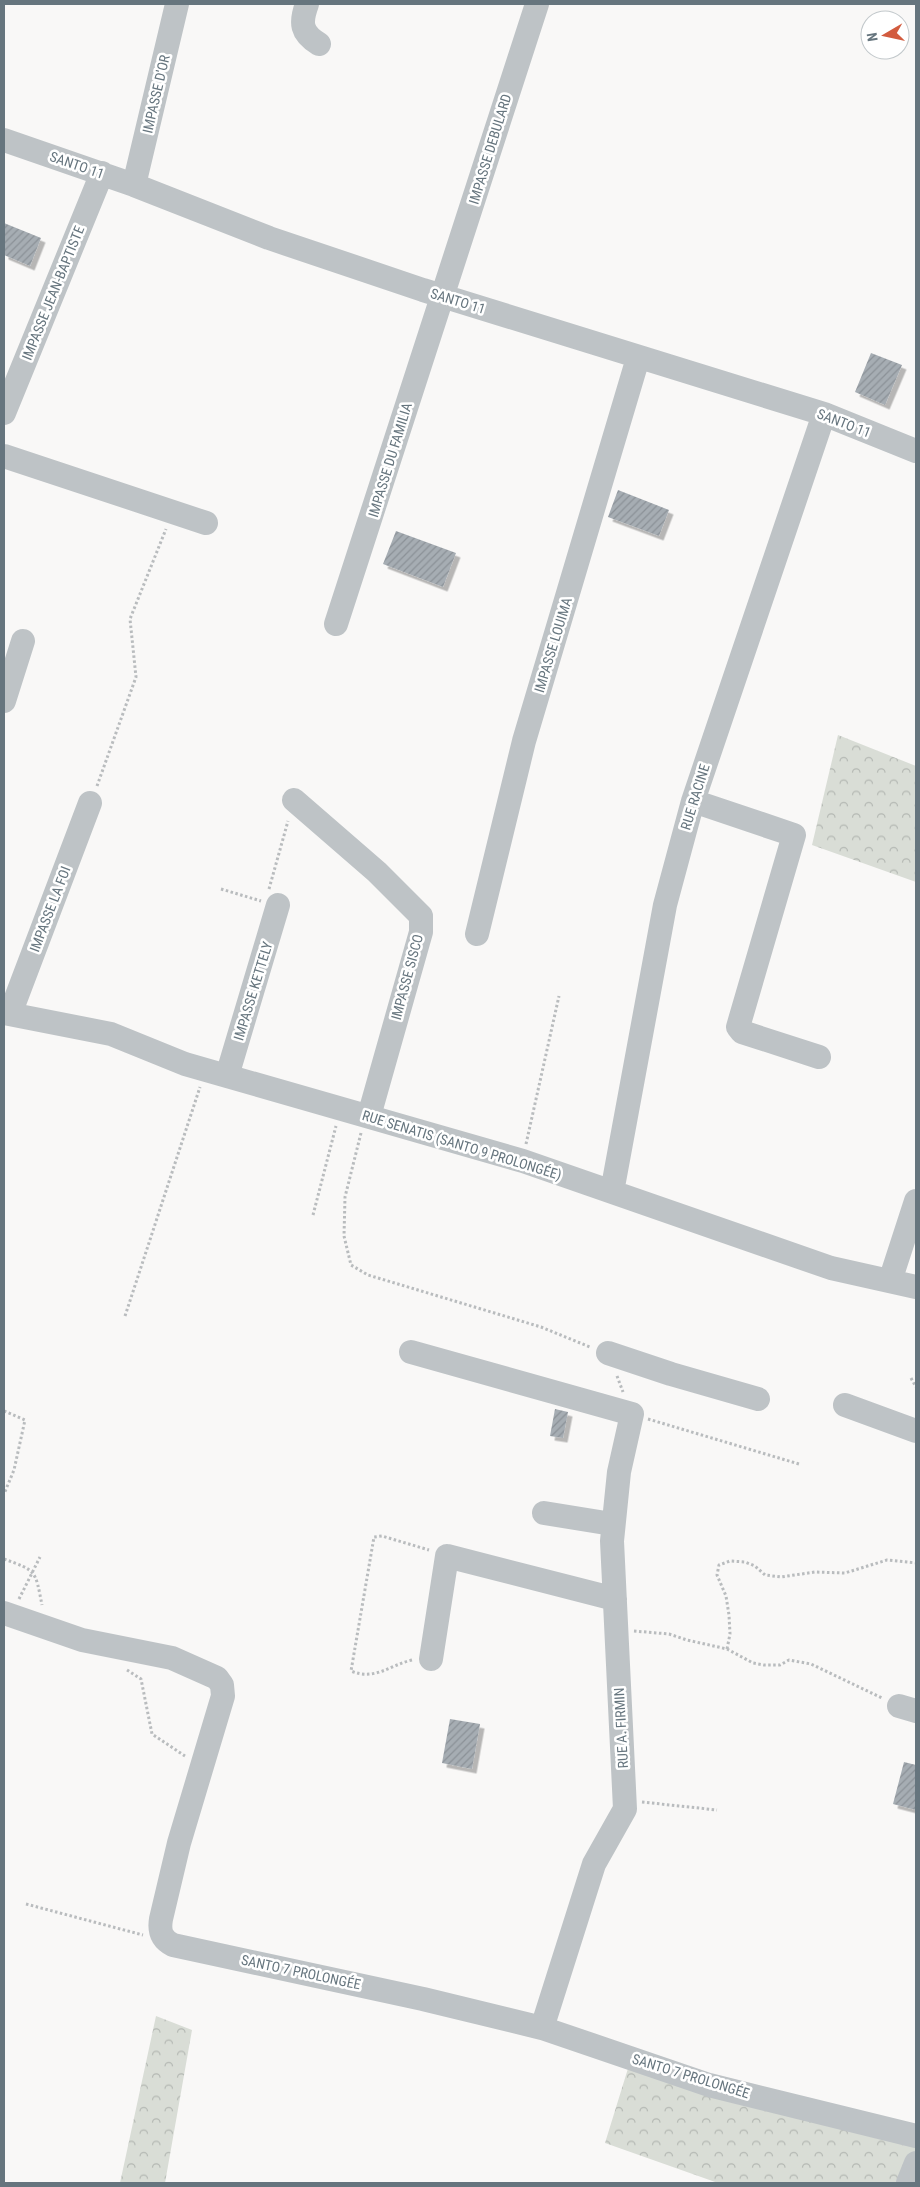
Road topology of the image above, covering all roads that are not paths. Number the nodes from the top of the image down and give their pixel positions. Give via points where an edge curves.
1 (177, 4) edge
2 (308, 4) edge
3 (537, 4) edge
4 (318, 44) dead end
5 (4, 140) edge
6 (102, 173) junction
7 (134, 185) junction
8 (444, 296) junction
9 (638, 358) junction
10 (4, 413) edge
11 (824, 414) junction
12 (916, 451) edge
13 (4, 456) edge
14 (206, 523) dead end
15 (336, 624) dead end
16 (23, 641) dead end
17 (4, 701) edge
18 (294, 800) road end
19 (692, 801) junction
20 (90, 804) road end
21 (272, 904) road end
22 (477, 934) dead end
23 (7, 1014) edge
24 (818, 1056) dead end
25 (216, 1073) junction
26 (367, 1116) junction
27 (612, 1192) junction
28 (916, 1201) edge
29 (890, 1282) junction
30 (916, 1287) edge
31 (411, 1352) dead end
32 (608, 1353) road end
33 (758, 1399) dead end
34 (845, 1405) dead end
35 (916, 1431) edge
36 (544, 1513) dead end
37 (612, 1524) junction
38 (615, 1599) junction
39 (8, 1614) edge
40 (430, 1659) road end
41 (542, 2028) junction
42 (916, 2136) edge

1 - 7 street, IMPASSE D'OR
2 - 4 street via 303,27 307,37
3 - 8 street, IMPASSE DEBULARD
5 - 6 street, SANTO 11
6 - 7 street, SANTO 11
6 - 10 street, IMPASSE JEAN-BAPTISTE
7 - 8 street, SANTO 11 via 269,238
8 - 9 street, SANTO 11
8 - 15 street, IMPASSE DU FAMILIA
9 - 11 street, SANTO 11
9 - 22 street, IMPASSE LOUIMA via 524,741
11 - 12 street, SANTO 11
11 - 19 street, RUE RACINE
13 - 14 street
16 - 17 street
18 - 26 street, IMPASSE SISCO via 377,872 421,916 421,932
19 - 24 street via 794,835 738,1027 742,1032
19 - 27 street, RUE RACINE via 665,905
20 - 23 street, IMPASSE LA FOI
21 - 25 street, IMPASSE KETTELY
23 - 25 street, RUE SENATIS (SANTO 9 PROLONGÉE) via 111,1034
25 - 26 street, RUE SENATIS (SANTO 9 PROLONGÉE)
26 - 27 street, RUE SENATIS (SANTO 9 PROLONGÉE) via 523,1161
27 - 29 street, RUE SENATIS (SANTO 9 PROLONGÉE) via 831,1268
28 - 29 street
29 - 30 street, RUE SENATIS (SANTO 9 PROLONGÉE)
31 - 37 street, RUE A. FIRMIN via 632,1414
32 - 33 street
34 - 35 street
36 - 37 street
37 - 38 street, RUE A. FIRMIN
38 - 40 street via 447,1556
38 - 41 street, RUE A. FIRMIN via 625,1809 594,1864
39 - 41 street, SANTO 7 PROLONGÉE via 82,1640 172,1658 217,1678 222,1685 223,1696 179,1843 159,1928 166,1941
41 - 42 street, SANTO 7 PROLONGÉE via 709,2084

